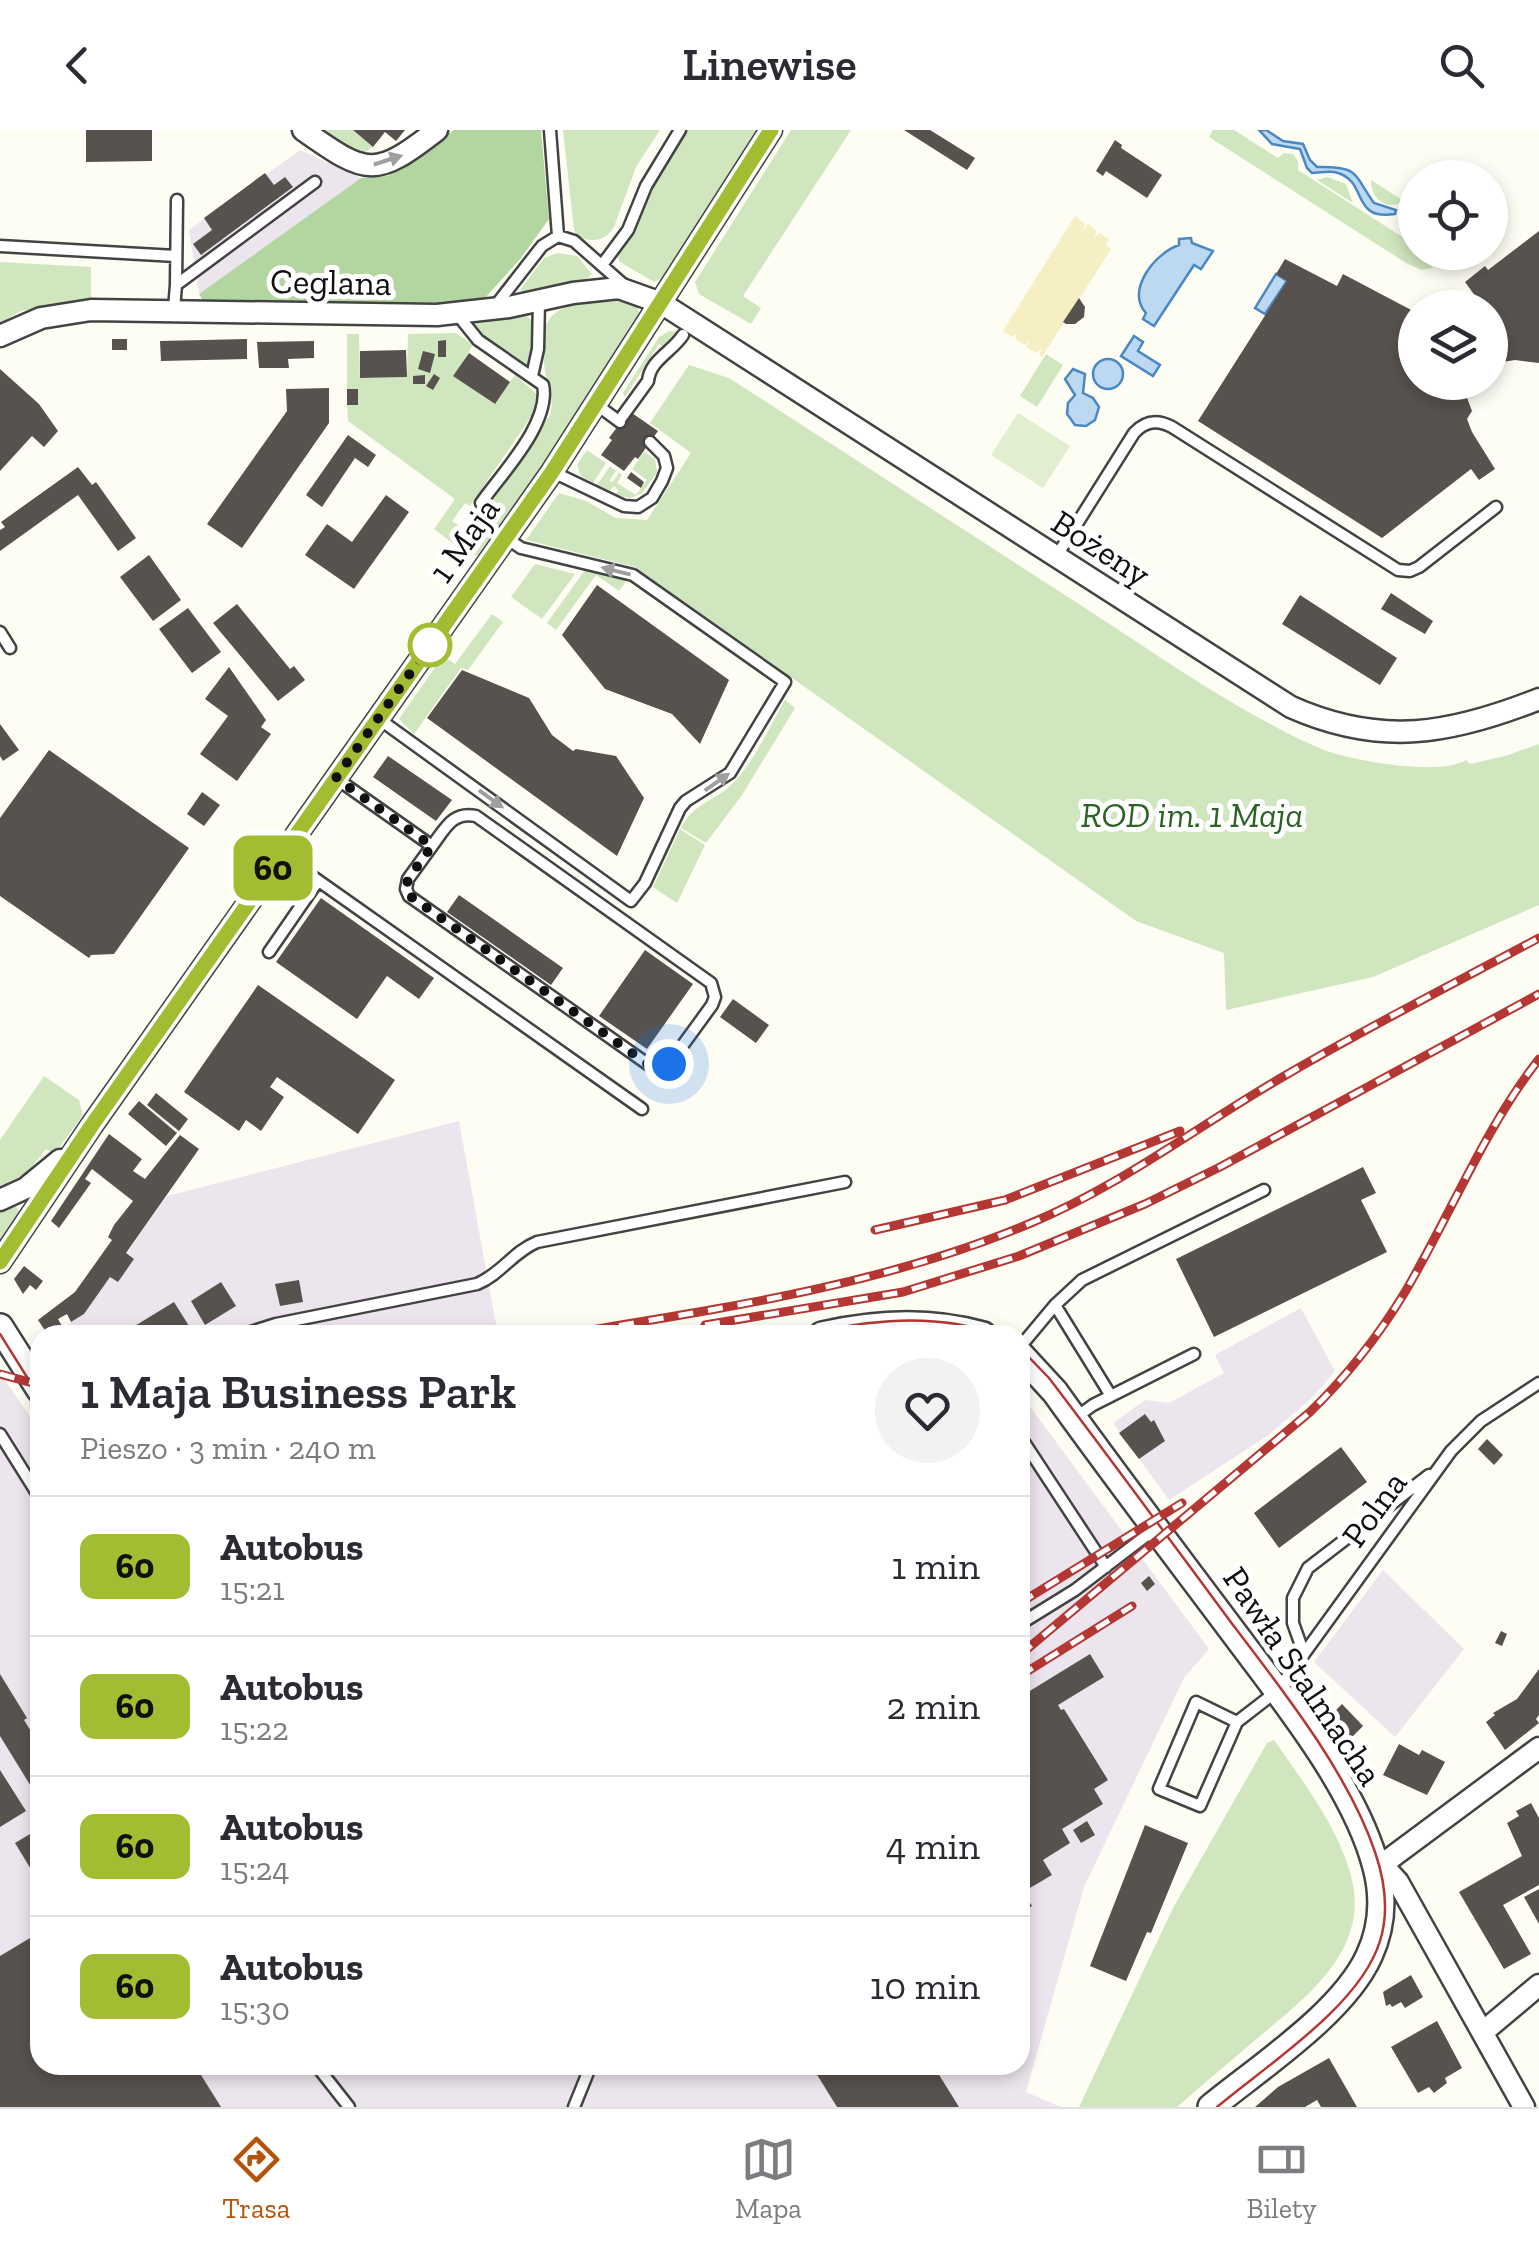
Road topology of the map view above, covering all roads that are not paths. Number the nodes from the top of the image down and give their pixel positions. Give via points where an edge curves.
1 (303, 130) edge
2 (437, 130) edge
3 (550, 130) edge
4 (680, 130) edge
5 (771, 130) edge
6 (315, 182) dead end
7 (178, 200) dead end
8 (558, 236) junction
9 (0, 246) edge
10 (176, 256) junction
11 (602, 266) junction
12 (176, 285) junction
13 (630, 290) junction
14 (539, 301) junction
15 (661, 303) junction
16 (174, 309) junction
17 (492, 310) junction
18 (456, 314) junction
19 (683, 335) dead end
20 (0, 336) edge
21 (532, 376) junction
22 (596, 405) junction
23 (650, 442) dead end
24 (552, 472) junction
25 (481, 503) dead end
26 (644, 504) junction
27 (1496, 508) dead end
28 (652, 515) dead end
29 (506, 538) junction
30 (1056, 558) junction
31 (0, 632) edge
32 (10, 648) dead end
33 (1539, 699) edge
34 (378, 718) junction
35 (336, 778) junction
36 (432, 846) junction
37 (282, 855) junction
38 (318, 880) junction
39 (268, 952) dead end
40 (642, 1108) dead end
41 (92, 1125) junction
42 (845, 1182) dead end
43 (1264, 1190) dead end
44 (0, 1200) edge
45 (0, 1262) edge
46 (1054, 1305) junction
47 (273, 1325) edge
48 (1030, 1337) edge
49 (3, 1338) edge
50 (1194, 1354) dead end
51 (1030, 1362) edge
52 (30, 1376) edge
53 (1539, 1384) edge
54 (1110, 1396) junction
55 (1074, 1418) junction
56 (0, 1434) edge
57 (1030, 1451) edge
58 (1438, 1468) junction
59 (30, 1482) edge
60 (1156, 1528) junction
61 (1106, 1567) junction
62 (1030, 1617) edge
63 (1304, 1654) junction
64 (1277, 1691) junction
65 (1237, 1722) junction
66 (1539, 1748) edge
67 (1376, 1869) junction
68 (1539, 1985) edge
69 (1482, 2032) junction
70 (324, 2075) edge
71 (587, 2075) edge
72 (349, 2107) edge
73 (574, 2107) edge
74 (1212, 2107) edge
75 (1524, 2107) edge

1 -> 2 street via 363,164 385,165
3 - 8 lane
4 - 11 lane
5 - 15 street, 1 Maja
6 - 12 lane
7 - 10 lane
8 - 11 lane
8 - 17 lane via 542,246
9 - 10 lane
10 - 12 lane
11 - 13 lane
12 - 16 lane
13 - 14 street, Ceglana
13 - 15 street, Ceglana
14 - 17 street, Ceglana
14 - 21 lane
15 - 22 street, 1 Maja
15 - 30 street, Bożeny
16 - 18 street, Ceglana
16 - 20 street, Ceglana via 56,314
17 - 18 street, Ceglana
18 - 21 lane via 478,340
19 - 22 lane via 659,358 620,422
21 - 25 lane via 545,396 540,420
22 - 24 street, 1 Maja
23 - 26 lane via 667,468
24 - 26 lane via 624,506
24 - 29 street, 1 Maja
26 - 28 lane
27 - 30 lane via 1419,567 1398,570 1156,422 1134,433
29 - 34 street, 1 Maja
34 -> 29 lane via 632,901 680,808 730,774 785,682 633,575 521,548
30 - 33 street, Bożeny via 1268,694 1333,724 1427,732
31 - 32 lane
34 - 35 street, 1 Maja
35 - 36 lane
35 - 37 street, 1 Maja
36 - 36 lane via 408,879 410,896 649,1065 669,1064 712,1005 711,983 476,816 451,820
37 - 38 lane
37 - 41 street, 1 Maja
38 - 39 lane
38 - 40 lane
41 - 44 street, 1 Maja via 48,1172
41 - 45 street, 1 Maja
42 - 47 lane via 536,1242 477,1284
43 - 46 lane via 1096,1271
46 - 48 lane
46 - 54 lane
49 - 52 street
50 - 54 lane
51 - 55 street, Pawła Stalmacha
53 - 58 lane, Polna via 1480,1421
54 - 55 lane
55 - 60 street, Pawła Stalmacha
56 - 59 lane
57 - 61 lane
58 - 63 lane, Polna
58 - 63 lane via 1308,1568 1293,1598
60 - 61 lane
60 - 64 street, Pawła Stalmacha
61 - 62 lane
63 - 64 lane, Polna
64 - 65 lane, Polna
64 - 67 street, Pawła Stalmacha via 1348,1802
65 - 65 lane via 1196,1702 1159,1790 1200,1806
66 - 67 street
67 - 69 street, Pawła Stalmacha via 1398,1882
67 - 74 street via 1378,1929 1355,1981
68 - 69 street
69 - 75 street, Pawła Stalmacha
70 - 72 lane
71 - 73 lane

